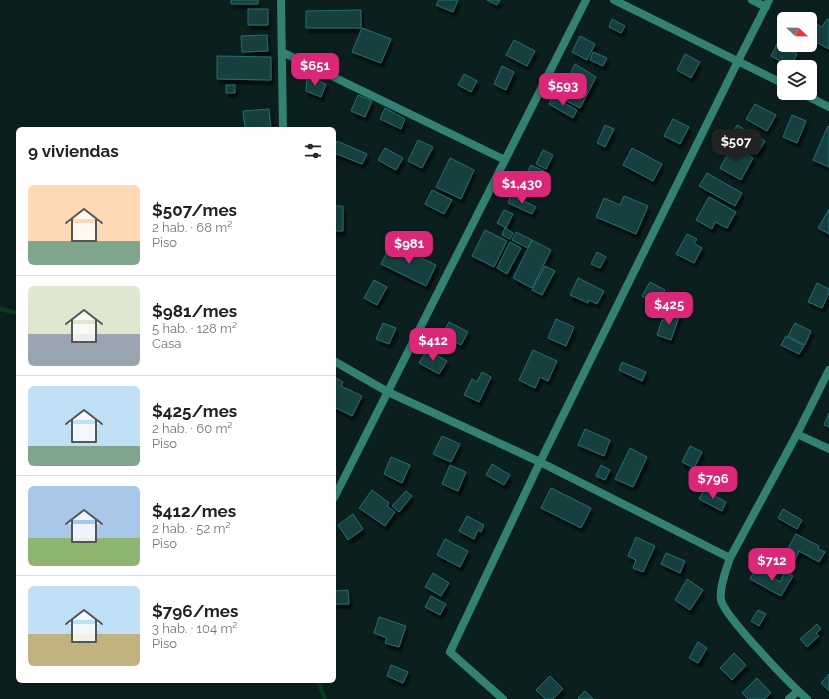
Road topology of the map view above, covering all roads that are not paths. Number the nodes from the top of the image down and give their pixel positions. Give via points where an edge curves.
1 (281, 0) edge
2 (586, 0) edge
3 (614, 0) edge
4 (752, 0) edge
5 (768, 3) edge
6 (282, 52) junction
7 (738, 61) junction
8 (777, 80) edge
9 (815, 100) edge
10 (829, 107) edge
11 (283, 127) edge
12 (505, 160) junction
13 (336, 362) edge
14 (829, 370) edge
15 (388, 392) junction
16 (798, 434) junction
17 (829, 449) edge
18 (540, 462) junction
19 (336, 494) edge
20 (730, 558) junction
21 (798, 691) junction
22 (503, 699) edge
23 (789, 699) edge
24 (807, 699) edge

1 - 6 street
2 - 12 street
3 - 7 street
4 - 5 street
5 - 7 street
6 - 11 street
6 - 12 street
7 - 8 street
7 - 18 street
9 - 10 street
12 - 15 street
13 - 15 street
14 - 16 street
15 - 18 street
15 - 19 street
16 - 17 street
16 - 20 street
18 - 20 street
18 - 22 street via 450,652
20 - 21 street via 723,580 721,601 741,629
21 - 23 street
21 - 24 street

